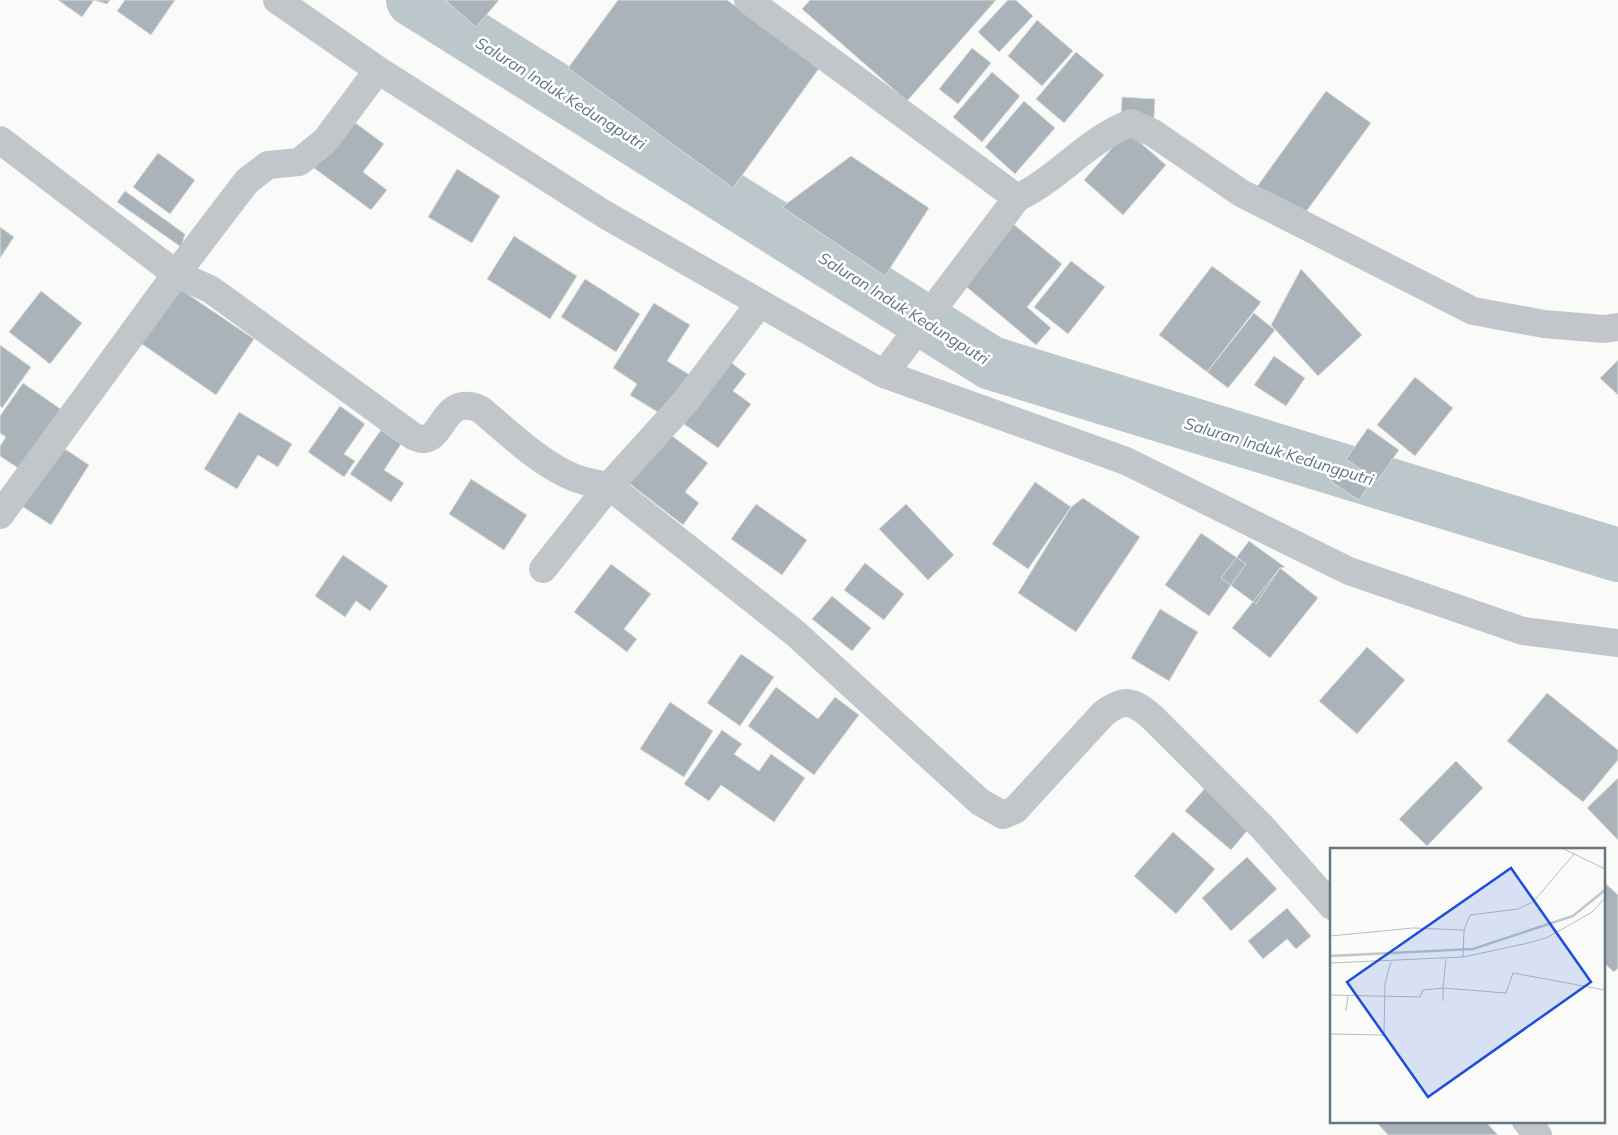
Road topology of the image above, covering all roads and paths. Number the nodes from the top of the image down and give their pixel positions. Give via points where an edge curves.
1 (277, 0) edge
2 (748, 0) edge
3 (378, 70) junction
4 (0, 140) edge
5 (1016, 198) junction
6 (176, 274) junction
7 (760, 304) junction
8 (1618, 327) edge
9 (884, 374) junction
10 (609, 486) junction
11 (0, 515) edge
12 (543, 569) dead end
13 (1618, 642) edge
14 (1330, 904) edge
15 (1527, 1122) edge
16 (1538, 1135) edge

1 - 3 street
2 - 5 street
3 - 6 street via 325,141 299,162 268,165 247,181
3 - 7 street via 604,214
4 - 6 street
5 - 8 street via 1036,189 1097,142 1131,123 1154,133 1241,193 1473,311 1544,324 1604,329
5 - 9 street
6 - 10 street via 210,288 420,440 433,435 455,408 469,405 562,471 575,478
6 - 11 street
7 - 9 street
7 - 10 street via 685,402
9 - 13 street via 1126,461 1349,571 1523,632
10 - 12 street
10 - 14 street via 795,633 992,810 1003,815 1015,810 1103,714 1126,702 1140,707 1152,717 1262,827
15 - 16 street

